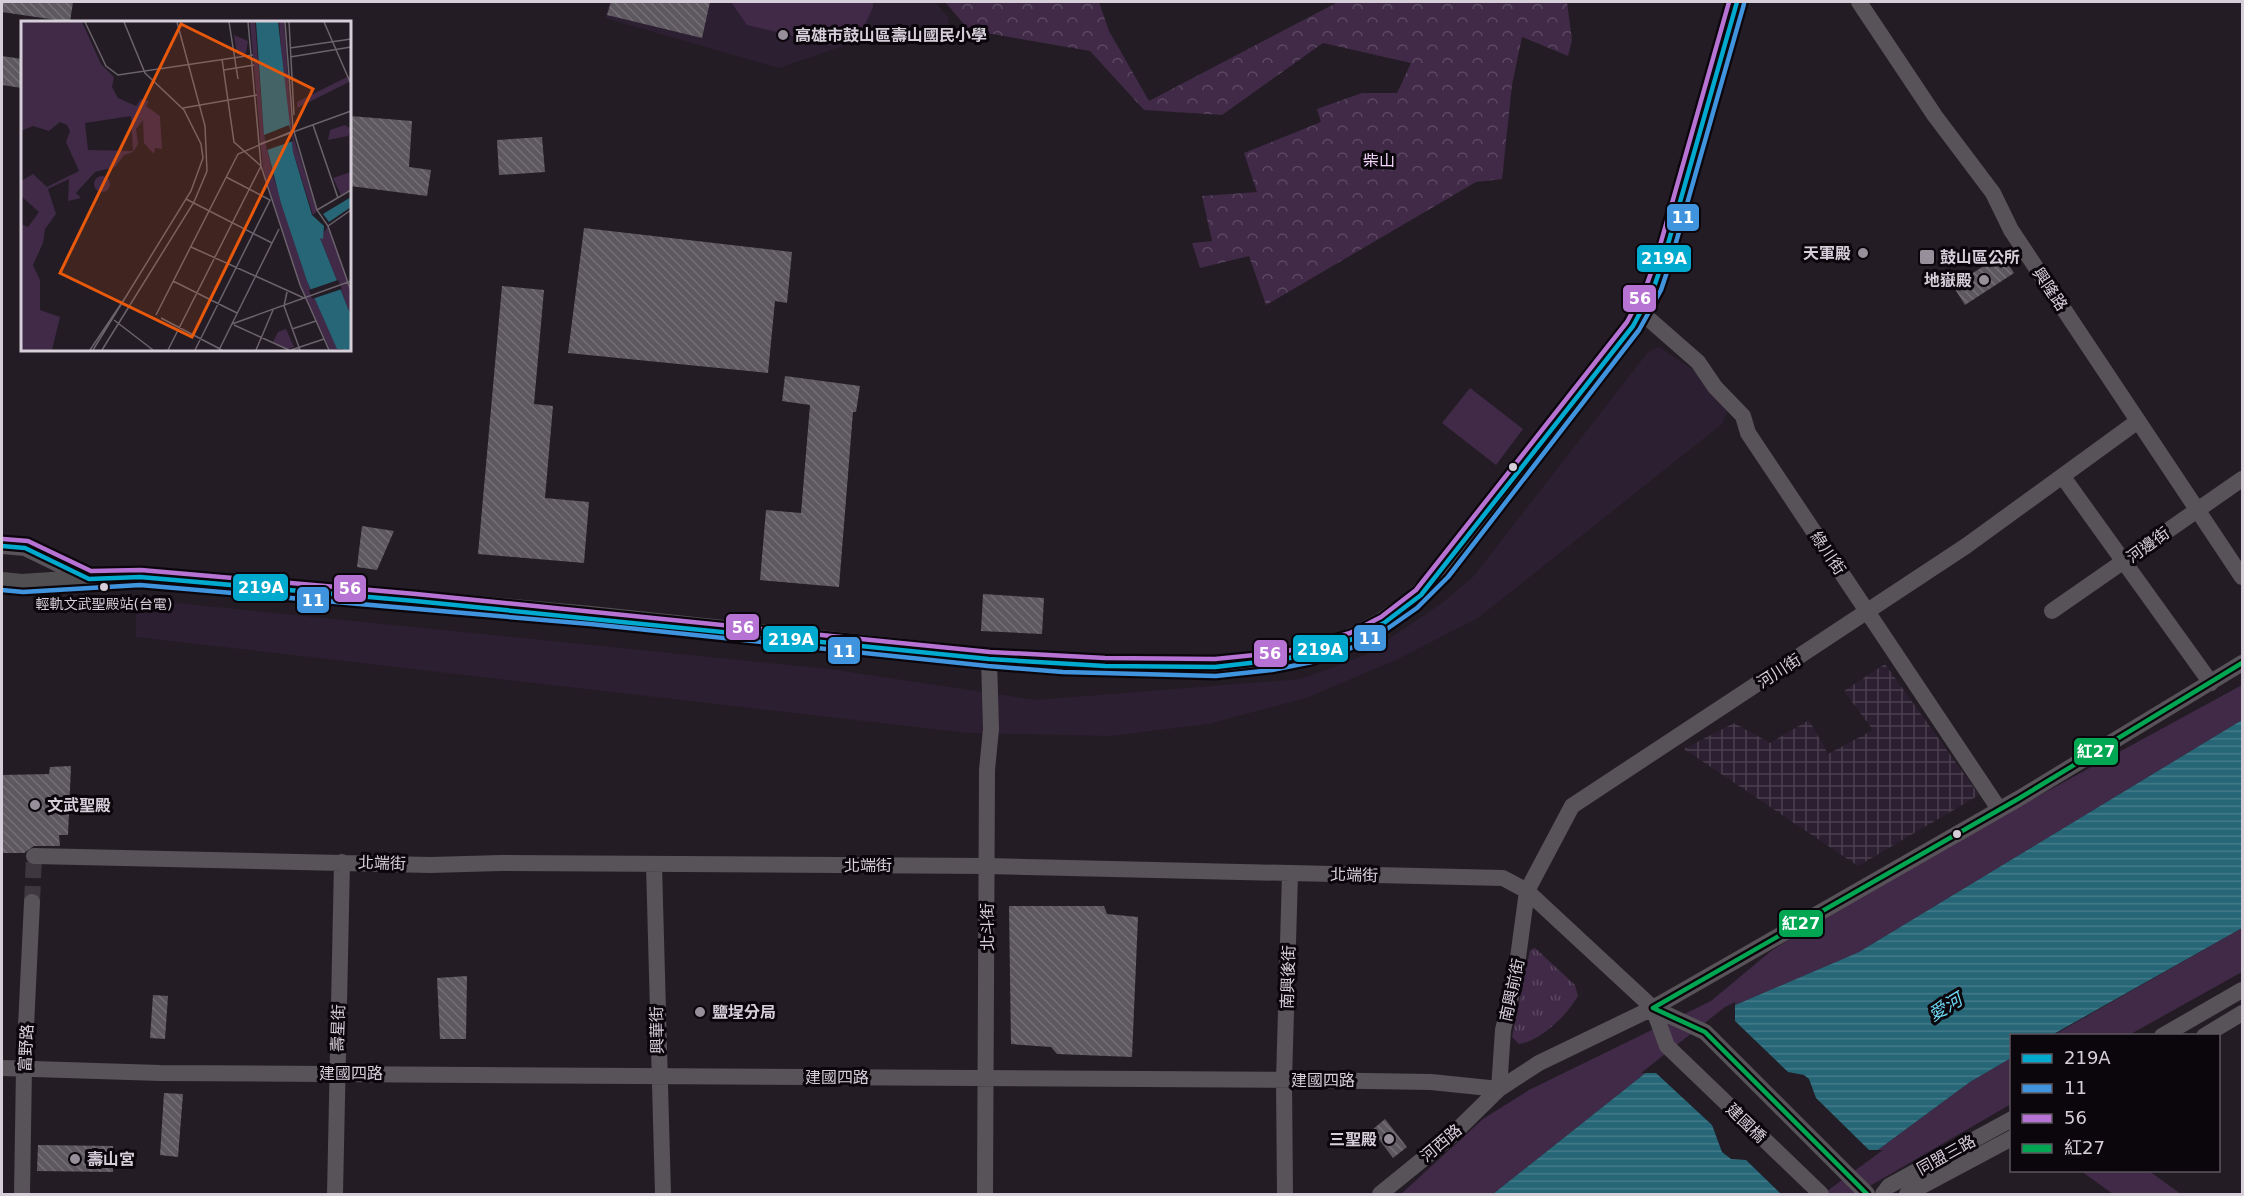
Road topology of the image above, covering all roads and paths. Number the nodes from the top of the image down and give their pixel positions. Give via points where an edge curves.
1 (1737, 2) edge
2 (1859, 2) edge
3 (1642, 313) junction
4 (2138, 421) junction
5 (2062, 477) junction
6 (2242, 479) edge
7 (2198, 510) junction
8 (2, 546) edge
9 (2124, 562) junction
10 (2242, 577) edge
11 (89, 579) junction
12 (2, 583) edge
13 (2052, 611) dead end
14 (1867, 612) junction
15 (989, 659) junction
16 (2242, 663) edge
17 (2211, 683) junction
18 (1998, 809) junction
19 (34, 856) dead end
20 (342, 862) junction
21 (654, 865) junction
22 (987, 866) junction
23 (1290, 874) junction
24 (1527, 891) junction
25 (32, 902) tunnel mouth
26 (2242, 990) edge
27 (1653, 1008) junction
28 (2242, 1013) edge
29 (2164, 1034) edge
30 (2206, 1034) edge
31 (2, 1068) edge
32 (24, 1068) junction
33 (337, 1073) junction
34 (658, 1077) junction
35 (986, 1077) junction
36 (1284, 1080) junction
37 (1499, 1089) junction
38 (2010, 1120) edge
39 (2010, 1139) edge
40 (22, 1194) edge
41 (335, 1194) edge
42 (663, 1194) edge
43 (985, 1194) edge
44 (1285, 1194) edge
45 (1380, 1194) edge
46 (1821, 1194) edge
47 (1867, 1194) edge
48 (1883, 1194) edge
49 (1907, 1194) edge

1 - 3 street via 1665,258
2 - 4 street, 興隆路 via 1935,116 1993,193 2011,230
3 - 14 street, 綠川街 via 1698,362 1743,416 1749,433
3 - 15 street via 1442,572 1413,602 1381,624 1310,655 1216,669
4 - 5 street, 河川街
4 - 7 street, 興隆路
5 - 9 street
5 - 14 street, 河川街
6 - 7 street, 河邊街
7 - 9 street, 河邊街
7 - 10 street, 興隆路
8 - 11 street via 25,548
9 - 13 street, 河邊街
9 - 17 street
11 - 12 street
11 - 15 street via 140,577 415,600
14 - 18 street, 綠川街
14 - 24 street, 河川街 via 1572,806
15 - 22 street, 北斗街
16 - 17 street
17 - 18 street
18 - 27 street
19 - 20 street, 北端街
20 - 21 street, 北端街
20 - 33 street, 壽星街
21 - 22 street, 北端街
21 - 34 street, 興華街
22 - 23 street, 北端街
22 - 35 street, 北斗街
23 - 24 street, 北端街 via 1503,878
23 - 36 street, 南興後街
24 - 27 street, 北端街
24 - 37 street, 南興前街 via 1515,980 1503,1030
25 - 32 street, 富野路
26 - 29 street
27 - 37 street via 1539,1064
27 - 46 street, 建國橋 via 1672,1051
27 - 47 street via 1705,1032
28 - 30 street
31 - 32 street, 建國四路
32 - 33 street, 建國四路
32 - 40 street, 富野路
33 - 34 street, 建國四路
33 - 41 street, 壽星街
34 - 35 street, 建國四路
34 - 42 street, 興華街
35 - 36 street, 建國四路
35 - 43 street, 北斗街
36 - 37 street, 建國四路 via 1431,1082
36 - 44 street, 南興後街
37 - 45 street, 河西路 via 1455,1133
38 - 48 street, 同盟三路 via 1889,1186
39 - 49 street, 同盟三路

